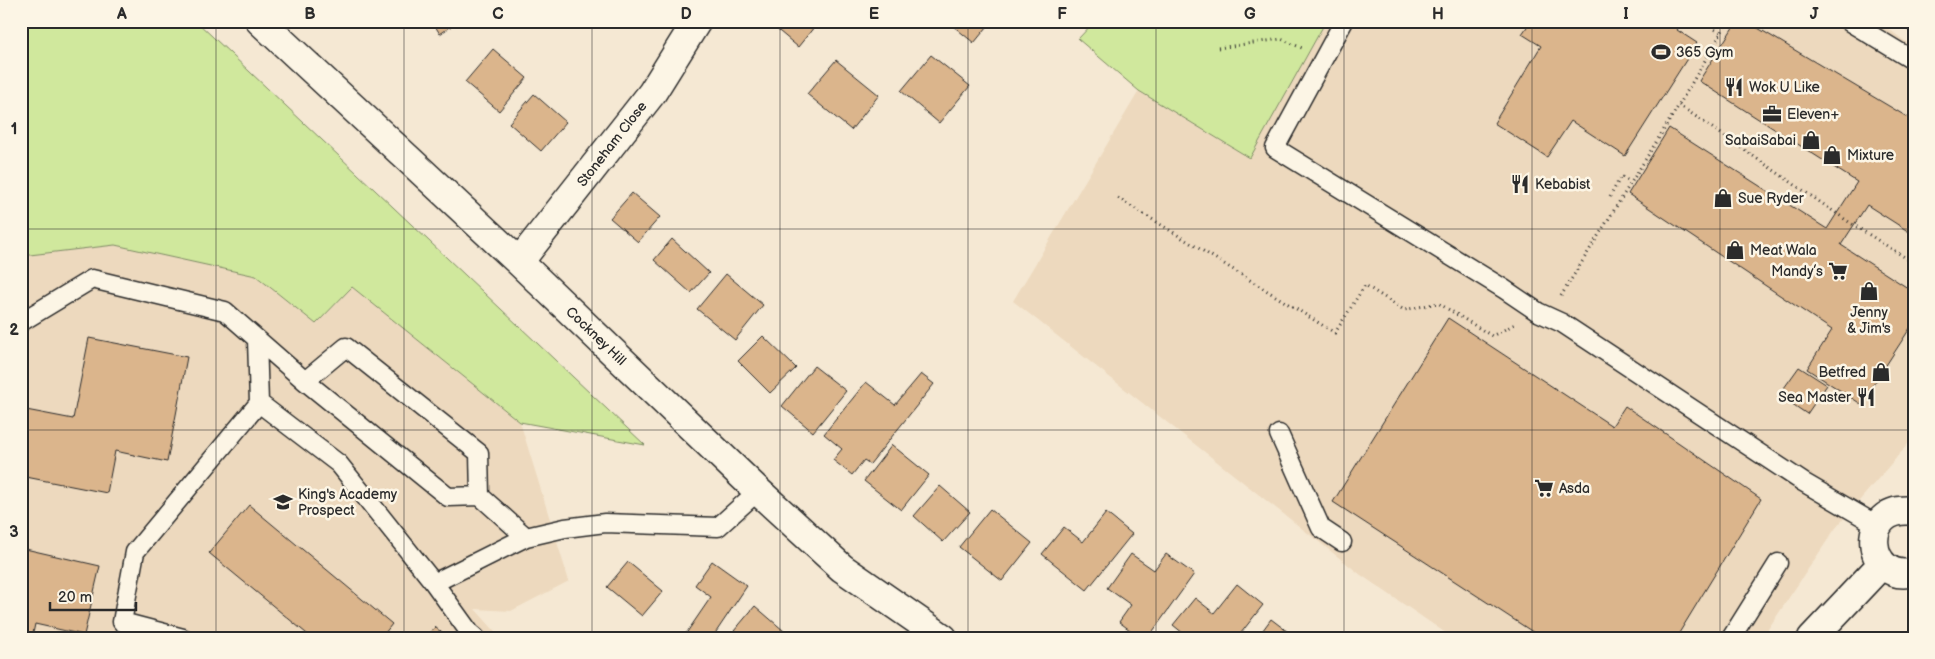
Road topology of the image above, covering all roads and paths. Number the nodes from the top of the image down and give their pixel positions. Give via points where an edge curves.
1 (260, 21) edge
2 (697, 21) edge
3 (1344, 21) edge
4 (1718, 21) edge
5 (1848, 21) edge
6 (1722, 32) dead end
7 (1218, 48) dead end
8 (1324, 58) junction
9 (1914, 61) edge
10 (1679, 106) dead end
11 (1630, 182) dead end
12 (1610, 197) dead end
13 (519, 262) junction
14 (1914, 263) edge
15 (21, 322) edge
16 (257, 339) junction
17 (304, 381) junction
18 (259, 403) junction
19 (1279, 434) dead end
20 (758, 491) junction
21 (480, 496) junction
22 (1914, 510) edge
23 (1878, 525) junction
24 (526, 537) junction
25 (1342, 542) dead end
26 (1778, 563) dead end
27 (1882, 564) junction
28 (1914, 572) edge
29 (434, 583) junction
30 (183, 638) edge
31 (476, 638) edge
32 (943, 638) edge
33 (1731, 638) edge
34 (1812, 638) edge

1 - 13 street, Cockney Hill
2 - 13 street, Stoneham Close via 652,93
3 - 8 lane
4 - 6 path via 1714,28
5 - 9 lane
7 - 8 path via 1280,39
8 - 23 lane via 1275,148 1538,312 1562,323 1797,478
10 - 14 path
11 - 12 path via 1621,176
13 - 20 street, Cockney Hill
15 - 16 lane via 92,279 225,311
16 - 17 lane
16 - 18 lane
17 - 21 lane via 448,497
17 - 21 lane via 346,347 479,453
18 - 29 lane via 338,464
18 - 30 lane via 135,552 122,622
19 - 25 lane via 1321,528
20 - 24 lane via 718,527 605,523
20 - 32 street, Cockney Hill via 842,568
21 - 24 lane
22 - 23 street via 1894,511
23 - 27 street via 1873,545
24 - 29 lane
26 - 33 lane
27 - 28 street via 1899,573
27 - 34 street
29 - 31 lane

